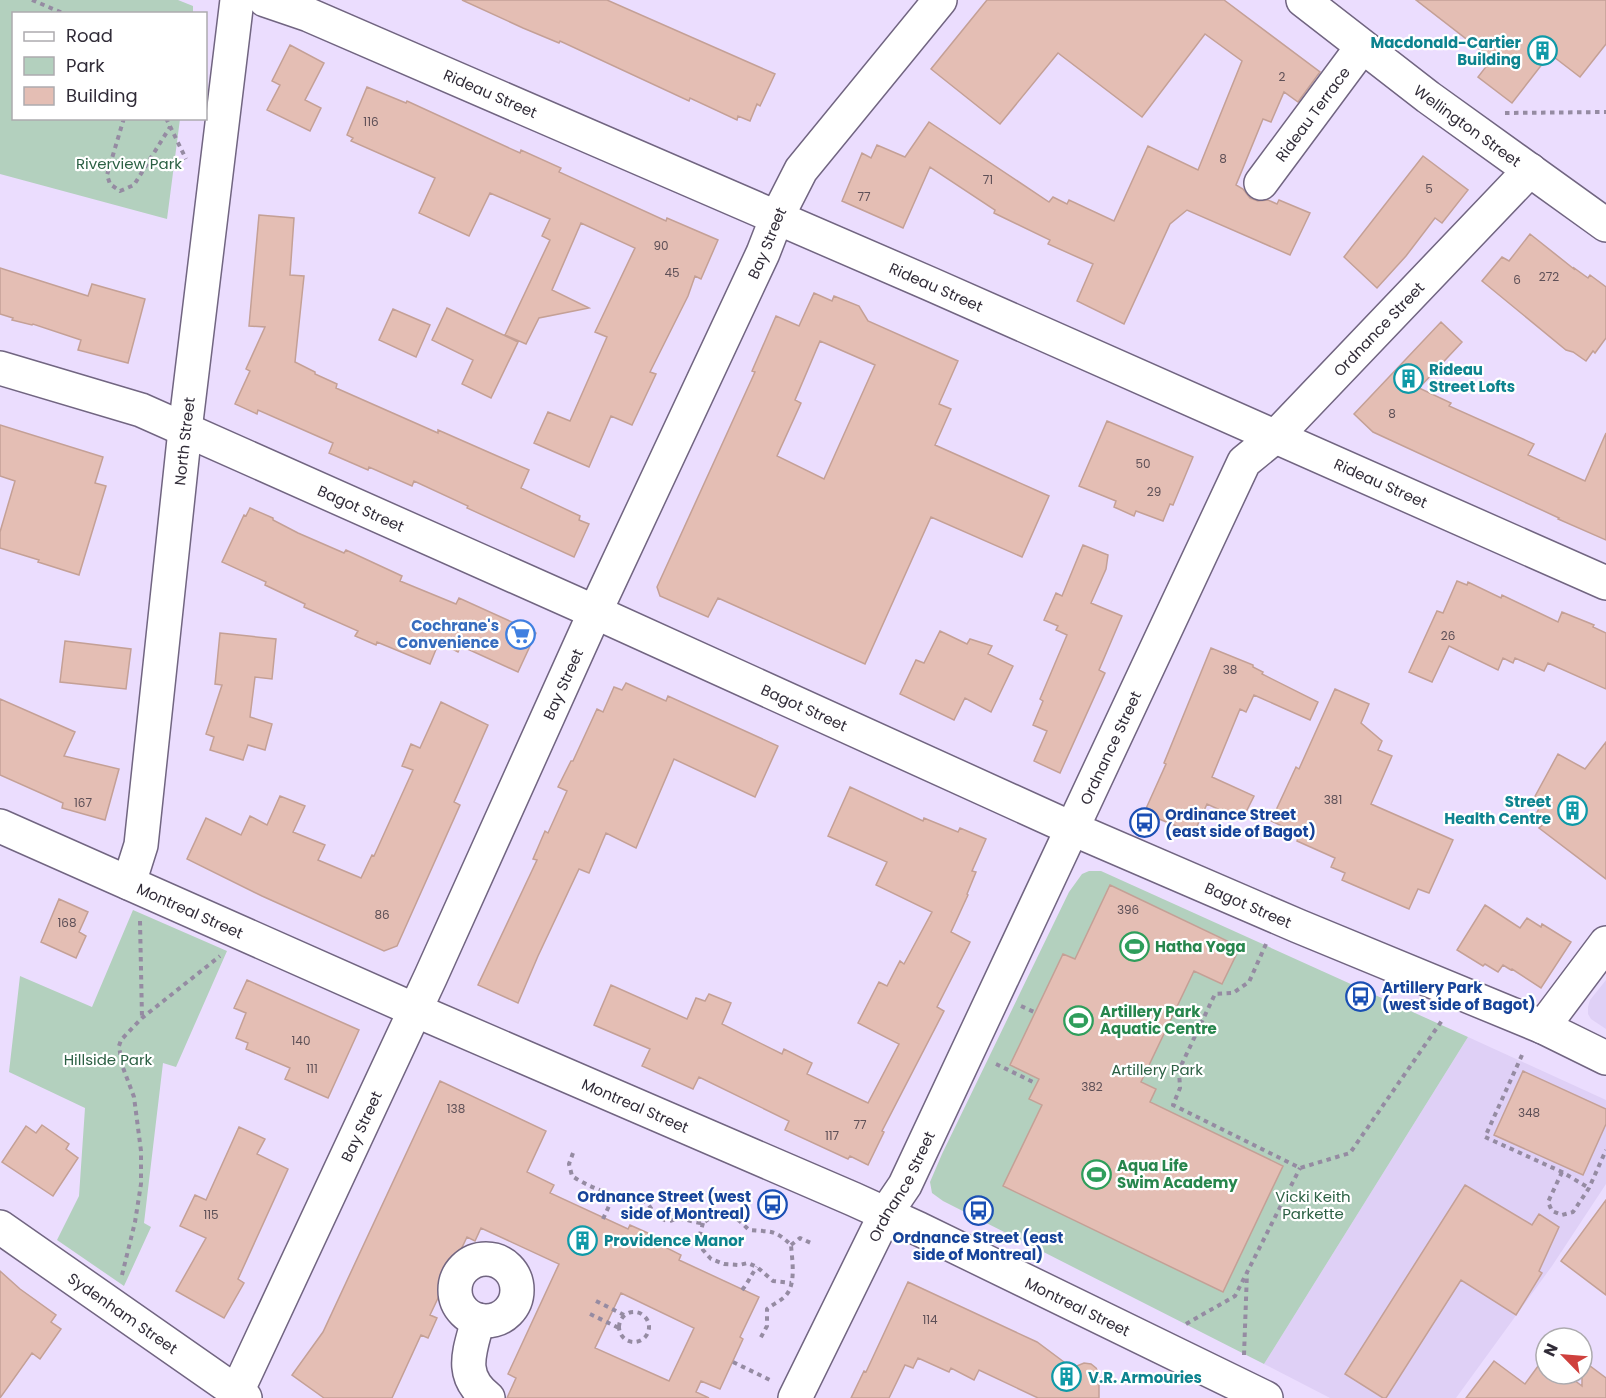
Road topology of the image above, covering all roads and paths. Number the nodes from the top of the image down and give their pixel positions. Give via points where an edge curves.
1 (32, 0) edge
2 (237, 0) edge
3 (265, 0) edge
4 (939, 0) edge
5 (1303, 0) edge
6 (60, 12) edge
7 (1362, 47) junction
8 (1499, 112) dead end
9 (1606, 112) edge
10 (123, 120) edge
11 (170, 127) dead end
12 (1530, 170) junction
13 (1261, 183) dead end
14 (777, 217) junction
15 (1606, 225) edge
16 (0, 368) edge
17 (185, 430) junction
18 (1278, 435) junction
19 (1606, 583) edge
20 (595, 612) junction
21 (0, 826) edge
22 (1073, 828) junction
23 (129, 883) junction
24 (139, 914) dead end
25 (1268, 941) dead end
26 (1606, 943) edge
27 (225, 952) dead end
28 (415, 1010) junction
29 (142, 1018) junction
30 (1443, 1019) dead end
31 (1543, 1027) junction
32 (968, 1052) junction
33 (1522, 1055) dead end
34 (1606, 1058) edge
35 (1033, 1082) dead end
36 (1606, 1150) edge
37 (573, 1153) dead end
38 (1300, 1168) junction
39 (1562, 1172) junction
40 (1589, 1188) junction
41 (614, 1195) junction
42 (886, 1214) junction
43 (603, 1219) dead end
44 (703, 1223) junction
45 (0, 1227) edge
46 (813, 1244) dead end
47 (791, 1245) junction
48 (757, 1267) junction
49 (1247, 1270) junction
50 (791, 1283) junction
51 (742, 1290) dead end
52 (596, 1301) dead end
53 (116, 1307) junction
54 (590, 1314) dead end
55 (624, 1315) junction
56 (478, 1320) dead end
57 (1182, 1327) dead end
58 (619, 1328) junction
59 (760, 1339) dead end
60 (1244, 1359) dead end
61 (733, 1362) dead end
62 (763, 1376) dead end
63 (238, 1396) edge
64 (488, 1398) edge
65 (795, 1398) edge
66 (1266, 1398) edge

1 - 6 path
2 - 17 street, North Street
3 - 14 street, Rideau Street via 309,15
4 - 14 street, Bay Street via 801,170
5 - 7 street, Wellington Street
7 - 12 street, Wellington Street
7 - 13 street, Rideau Terrace
8 - 9 path
10 - 11 path via 107,175 110,184 120,191 134,185
12 - 15 street, Wellington Street
12 - 18 street, Ordnance Street
14 - 18 street, Rideau Street
14 - 20 street, Bay Street
16 - 17 street, Bagot Street via 141,410
17 - 20 street, Bagot Street
17 - 23 street, North Street via 141,845
18 - 19 street, Rideau Street
18 - 22 street, Ordnance Street via 1244,462
20 - 22 street, Bagot Street
20 - 28 street, Bay Street
21 - 23 street, Montreal Street
22 - 31 street, Bagot Street
22 - 32 street, Ordnance Street
23 - 28 street, Montreal Street
24 - 29 path
25 - 38 path via 1249,982 1233,993 1215,994 1179,1070 1180,1088 1173,1105
26 - 31 street
27 - 29 path
28 - 42 street, Montreal Street
28 - 63 street, Bay Street
29 - 53 path via 119,1046 138,1122 141,1184
30 - 38 path via 1350,1153
31 - 34 street, Bagot Street
32 - 35 path
32 - 42 street, Ordnance Street via 905,1185
33 - 39 path via 1485,1137
36 - 40 path
37 - 41 path via 572,1176
38 - 49 path
39 - 40 path
39 - 40 path via 1548,1202 1552,1211 1562,1215 1573,1212
41 - 43 path
41 - 44 path via 648,1202 653,1212 670,1222 680,1219
42 - 65 street, Ordnance Street
42 - 66 street, Montreal Street
44 - 47 path via 713,1215 725,1213 736,1217 749,1230 776,1233
44 - 48 path via 699,1238 711,1259
45 - 53 street, Sydenham Street
46 - 47 path via 800,1238
47 - 50 path
48 - 50 path via 773,1281
48 - 51 path
49 - 57 path via 1235,1296
49 - 60 path
50 - 59 path via 786,1296 767,1309 767,1326
52 - 55 path
53 - 63 street, Sydenham Street
54 - 58 path
55 - 58 path
55 - 58 path via 643,1315 648,1333 642,1341 631,1342 622,1337
56 - 64 street via 468,1374
61 - 62 path

